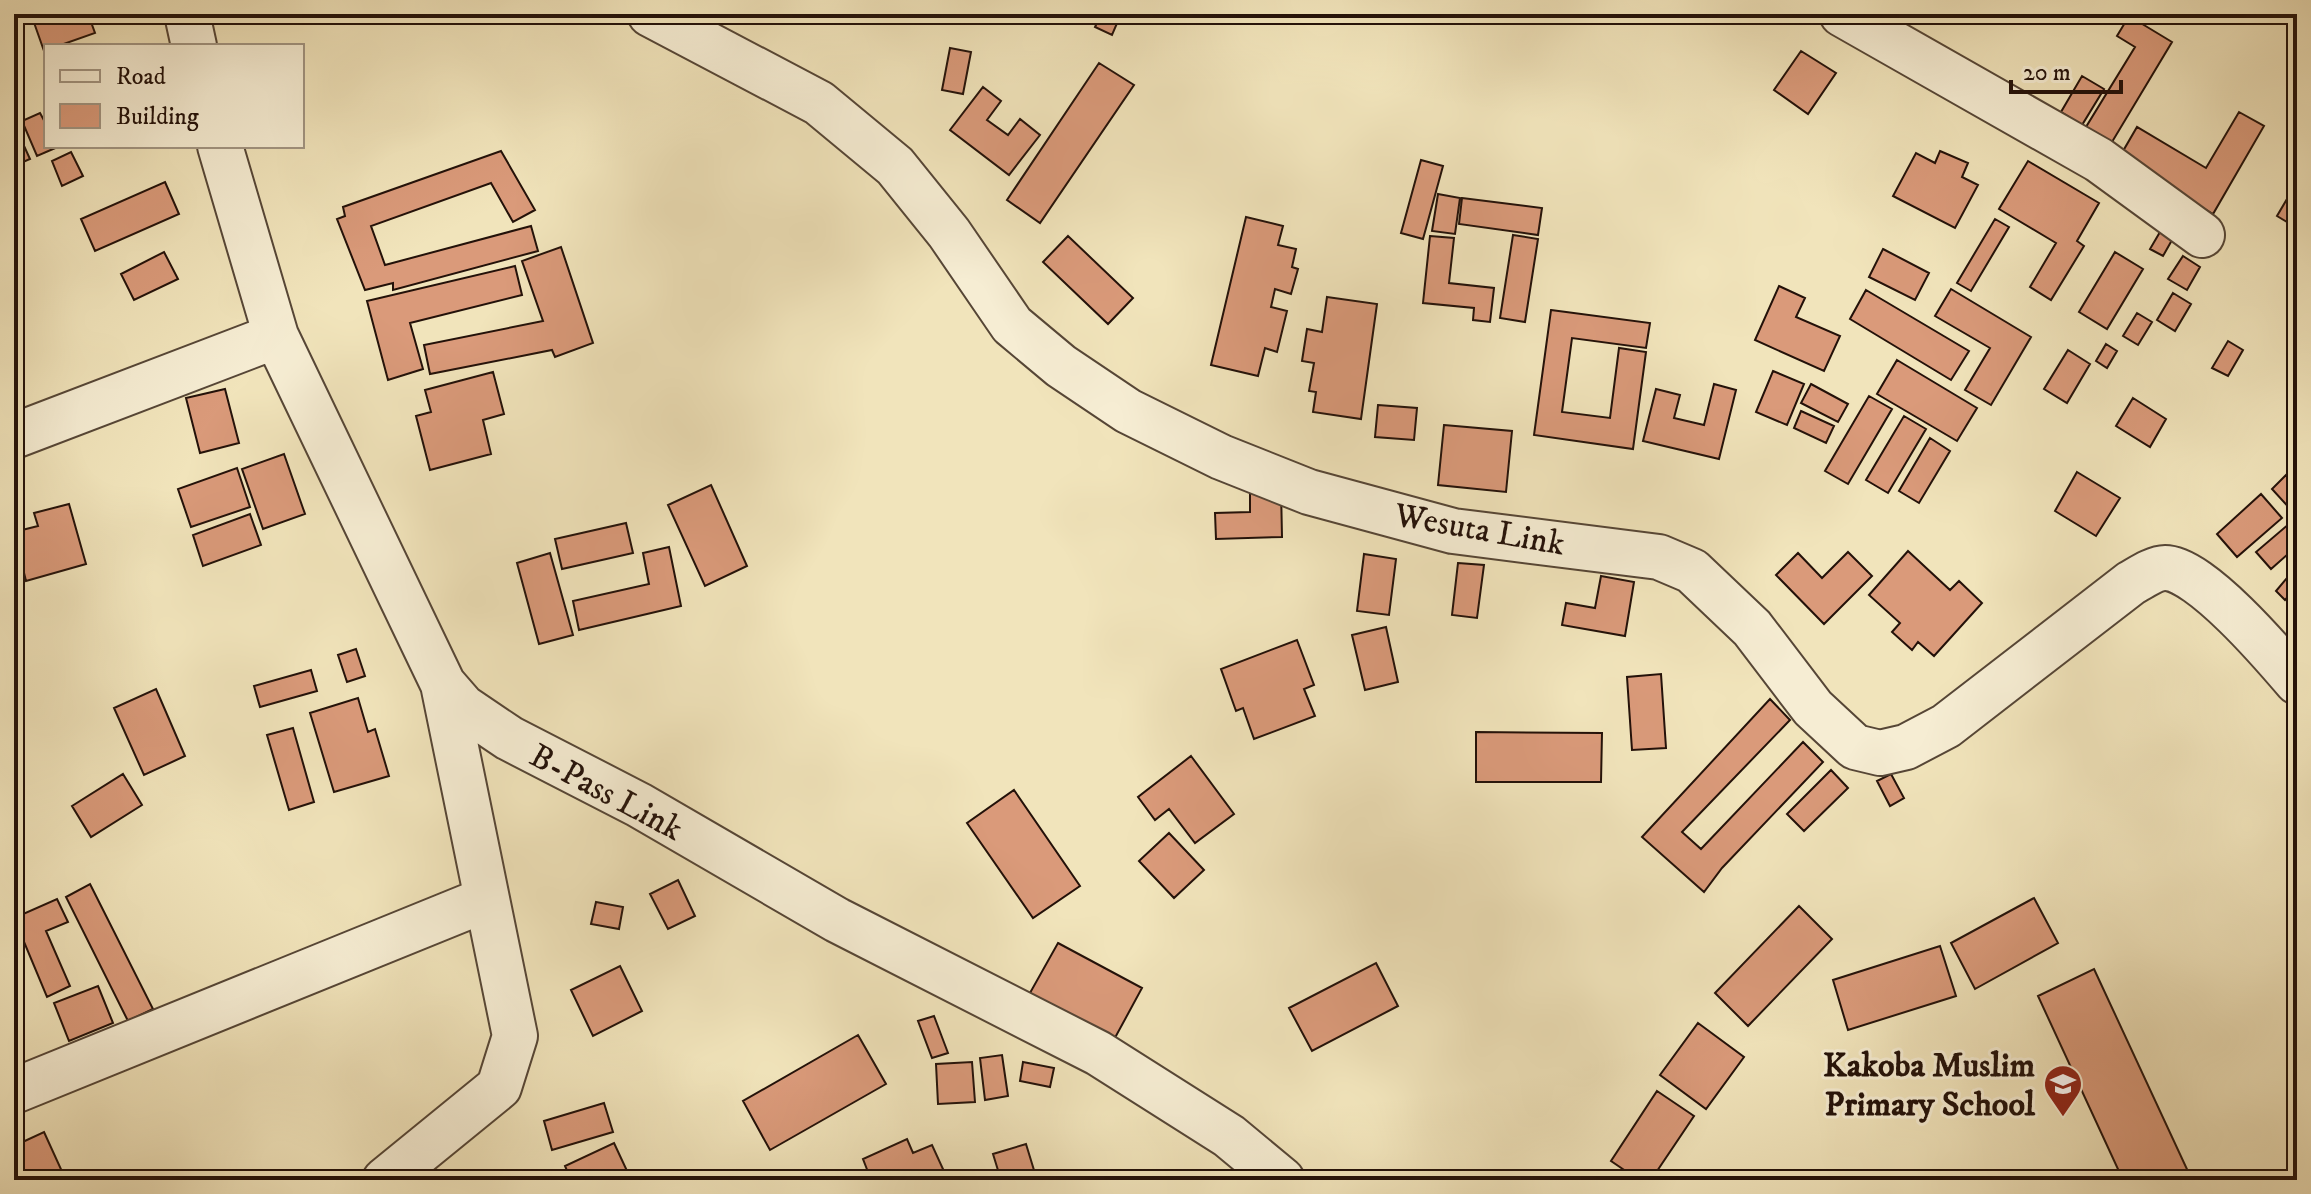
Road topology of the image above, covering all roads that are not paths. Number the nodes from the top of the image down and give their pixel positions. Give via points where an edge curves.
1 (187, 14) edge
2 (650, 14) edge
3 (1842, 14) edge
4 (194, 44) edge
5 (221, 148) edge
6 (2202, 235) dead end
7 (276, 336) junction
8 (14, 436) edge
9 (2297, 682) edge
10 (443, 684) junction
11 (487, 899) junction
12 (14, 1091) edge
13 (385, 1180) edge
14 (1282, 1180) edge

1 - 4 street
2 - 9 street, Wesuta Link via 819,103 895,166 1012,325 1128,411 1309,492 1453,531 1659,557 1692,571 1752,628 1813,708 1855,747 1880,753 1906,747 1946,726 2131,583 2163,567 2179,571 2206,590 2250,628
3 - 6 street via 2099,160
5 - 7 street, B-Pass Link
7 - 8 street
7 - 10 street, B-Pass Link
10 - 11 street
10 - 14 street, B-Pass Link via 463,707 509,738 639,805 851,927 1098,1053 1229,1136
11 - 12 street
11 - 13 street via 515,1036 509,1062 499,1087

